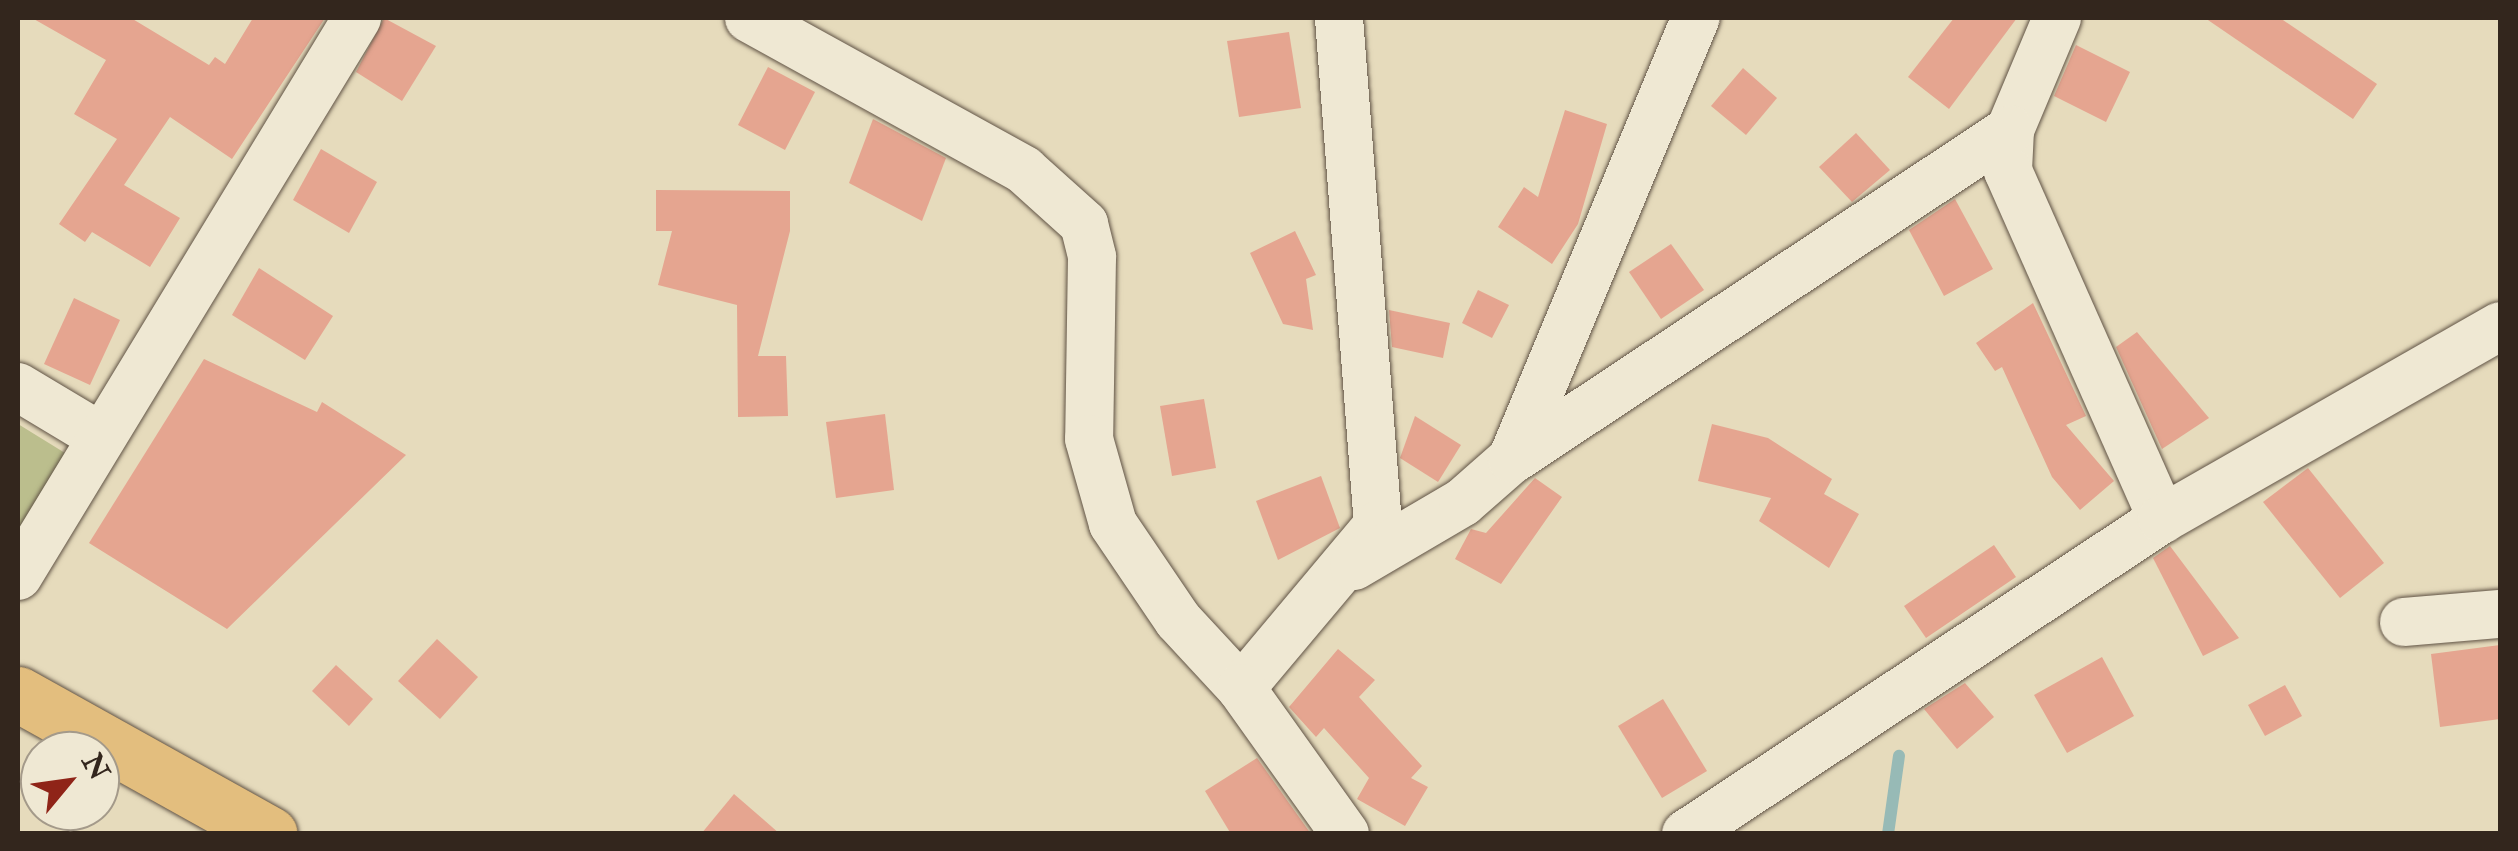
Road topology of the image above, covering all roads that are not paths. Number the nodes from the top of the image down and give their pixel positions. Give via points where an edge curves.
1 (357, 18) edge
2 (749, 18) edge
3 (1339, 18) edge
4 (1696, 18) edge
5 (2057, 18) edge
6 (2010, 130) junction
7 (2500, 326) edge
8 (18, 387) edge
9 (100, 436) junction
10 (1512, 459) junction
11 (2162, 519) junction
12 (18, 576) edge
13 (1334, 578) junction
14 (2500, 614) edge
15 (2404, 622) dead end
16 (1241, 688) junction
17 (18, 694) edge
18 (270, 834) edge
19 (1345, 834) edge
20 (1686, 834) edge

1 - 9 street
2 - 16 street via 1024,170 1084,224 1092,258 1089,439 1113,524 1178,620
3 - 13 street via 1378,525
4 - 10 street
5 - 6 street
6 - 10 street
6 - 11 street via 2008,170
7 - 11 street
8 - 9 street
9 - 12 street
10 - 13 street via 1463,502
11 - 20 street
13 - 16 street
14 - 15 street
16 - 19 street
17 - 18 highway

